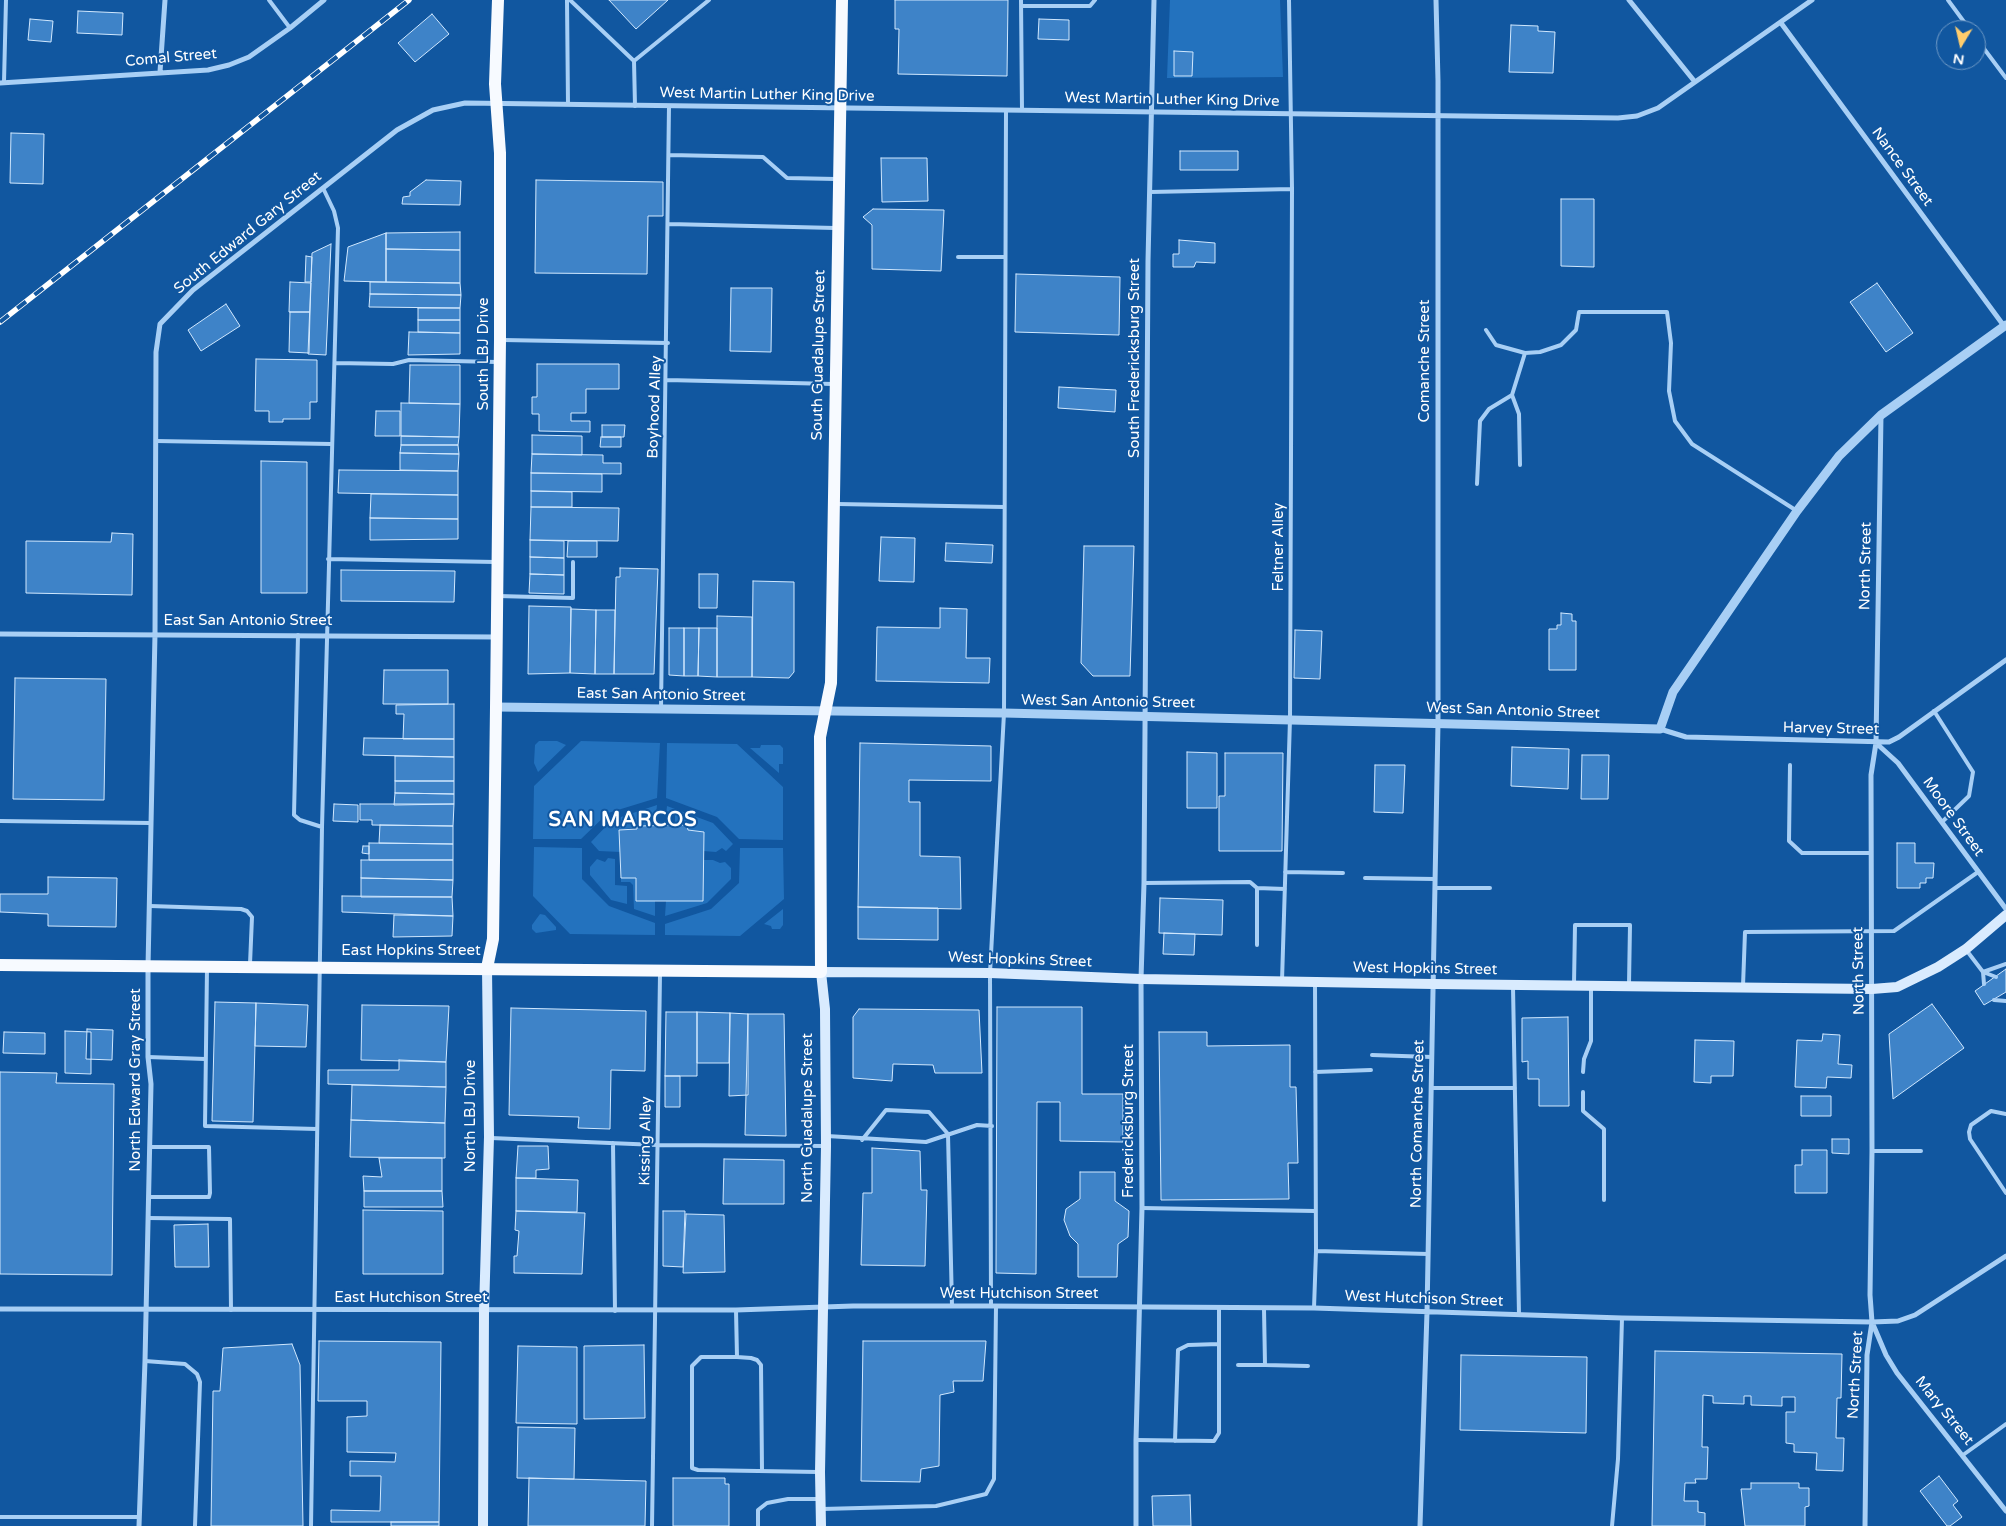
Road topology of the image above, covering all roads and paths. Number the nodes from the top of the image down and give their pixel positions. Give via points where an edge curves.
1 (6, 0) edge
2 (165, 0) edge
3 (269, 0) edge
4 (324, 0) edge
5 (498, 0) edge
6 (568, 0) edge
7 (710, 0) edge
8 (842, 0) edge
9 (1021, 0) edge
10 (1095, 0) edge
11 (1154, 0) edge
12 (1289, 0) edge
13 (1436, 0) edge
14 (1629, 0) edge
15 (1812, 0) edge
16 (1948, 0) edge
17 (1021, 6) junction
18 (1963, 20) edge
19 (1781, 23) junction
20 (290, 28) junction
21 (1986, 51) edge
22 (634, 61) junction
23 (160, 72) junction
24 (2006, 78) edge
25 (2, 82) edge
26 (1696, 82) junction
27 (496, 102) junction
28 (568, 104) junction
29 (635, 106) junction
30 (669, 106) junction
31 (840, 108) junction
32 (1006, 110) junction
33 (1022, 110) junction
34 (1150, 112) junction
35 (1292, 114) junction
36 (1438, 116) junction
37 (670, 155) junction
38 (839, 179) junction
39 (322, 188) junction
40 (1292, 189) junction
41 (1150, 192) junction
42 (669, 224) junction
43 (837, 228) junction
44 (958, 257) dead end
45 (1005, 257) junction
46 (2005, 326) edge
47 (1486, 330) dead end
48 (500, 340) junction
49 (668, 343) junction
50 (1525, 353) junction
51 (334, 362) junction
52 (500, 362) junction
53 (667, 380) junction
54 (835, 384) junction
55 (1512, 394) junction
56 (1881, 415) junction
57 (156, 441) junction
58 (331, 444) junction
59 (1520, 465) dead end
60 (1477, 484) dead end
61 (832, 503) junction
62 (1004, 507) junction
63 (1797, 510) junction
64 (328, 559) junction
65 (498, 562) junction
66 (573, 562) dead end
67 (497, 596) junction
68 (0, 634) edge
69 (155, 634) junction
70 (298, 635) junction
71 (326, 635) junction
72 (496, 637) junction
73 (2006, 660) edge
74 (496, 708) junction
75 (661, 709) junction
76 (825, 711) junction
77 (1934, 711) junction
78 (1004, 713) junction
79 (1145, 716) junction
80 (1290, 719) junction
81 (1438, 723) junction
82 (1660, 729) junction
83 (1876, 743) junction
84 (1790, 766) dead end
85 (0, 821) edge
86 (1942, 822) junction
87 (150, 823) junction
88 (322, 827) junction
89 (1871, 853) junction
90 (1285, 872) junction
91 (1978, 872) junction
92 (1343, 873) dead end
93 (1365, 878) dead end
94 (1435, 879) junction
95 (1144, 883) junction
96 (1257, 888) junction
97 (1435, 888) junction
98 (1490, 888) dead end
99 (1285, 889) junction
100 (150, 906) junction
101 (2006, 909) edge
102 (2006, 916) edge
103 (1870, 931) junction
104 (1257, 945) dead end
105 (1966, 949) junction
106 (2006, 964) edge
107 (0, 965) edge
108 (207, 966) junction
109 (250, 966) junction
110 (148, 967) junction
111 (322, 967) junction
112 (487, 968) junction
113 (660, 972) junction
114 (821, 972) junction
115 (1983, 972) junction
116 (990, 973) junction
117 (1996, 977) dead end
118 (1141, 979) junction
119 (1282, 981) junction
120 (1315, 982) junction
121 (1433, 984) junction
122 (1984, 984) dead end
123 (1513, 985) junction
124 (1574, 986) junction
125 (1591, 986) junction
126 (1629, 987) junction
127 (1742, 988) junction
128 (1872, 989) junction
129 (2006, 995) edge
130 (1994, 1000) dead end
131 (2005, 1002) edge
132 (1372, 1055) dead end
133 (148, 1057) junction
134 (1432, 1057) junction
135 (205, 1059) junction
136 (1371, 1070) dead end
137 (1315, 1072) junction
138 (1583, 1072) dead end
139 (1432, 1088) junction
140 (1515, 1088) junction
141 (1583, 1092) dead end
142 (2006, 1114) edge
143 (992, 1126) junction
144 (317, 1129) junction
145 (948, 1134) junction
146 (489, 1138) junction
147 (862, 1140) junction
148 (826, 1141) junction
149 (614, 1143) junction
150 (658, 1145) junction
151 (150, 1147) junction
152 (1872, 1151) junction
153 (1921, 1151) dead end
154 (2006, 1192) edge
155 (149, 1197) junction
156 (1604, 1200) dead end
157 (1142, 1208) junction
158 (1315, 1211) junction
159 (148, 1218) junction
160 (1316, 1251) junction
161 (1428, 1254) junction
162 (2006, 1256) edge
163 (952, 1306) junction
164 (994, 1306) junction
165 (823, 1308) junction
166 (1139, 1308) junction
167 (1314, 1308) junction
168 (0, 1309) edge
169 (146, 1309) junction
170 (1219, 1309) junction
171 (1264, 1309) junction
172 (231, 1310) junction
173 (313, 1310) junction
174 (736, 1310) junction
175 (484, 1311) junction
176 (615, 1311) junction
177 (655, 1311) junction
178 (1427, 1312) junction
179 (1519, 1315) junction
180 (1622, 1318) junction
181 (1872, 1322) junction
182 (1220, 1344) junction
183 (737, 1357) junction
184 (145, 1361) junction
185 (1238, 1365) dead end
186 (1264, 1365) junction
187 (1308, 1366) dead end
188 (2006, 1424) edge
189 (1136, 1440) junction
190 (1175, 1440) junction
191 (1963, 1455) junction
192 (762, 1471) junction
193 (820, 1472) junction
194 (821, 1504) junction
195 (2005, 1510) edge
196 (0, 1518) edge
197 (139, 1518) junction
198 (139, 1526) edge
199 (195, 1526) edge
200 (311, 1526) edge
201 (483, 1526) edge
202 (652, 1526) edge
203 (758, 1526) edge
204 (821, 1526) edge
205 (1136, 1526) edge
206 (1420, 1526) edge
207 (1612, 1526) edge
208 (1865, 1526) edge

1 - 25 lane
2 - 23 street
3 - 20 lane
4 - 20 street, Comal Street
5 - 27 main road, South LBJ Drive
6 - 22 lane
6 - 28 lane
7 - 22 lane
8 - 31 main road, South Guadalupe Street
9 - 17 lane
10 - 17 lane via 1090,6
11 - 34 street, South Fredericksburg Street
12 - 35 lane, Feltner Alley
13 - 36 street, Comanche Street
14 - 26 street
15 - 19 street, West Martin Luther King Drive
16 - 18 lane
17 - 33 lane
19 - 26 street, West Martin Luther King Drive
19 - 46 street, Nance Street
20 - 23 street, Comal Street via 249,57 229,65 208,70
21 - 24 lane
22 - 29 lane
23 - 25 street, Comal Street
26 - 36 street, West Martin Luther King Drive via 1658,108 1637,116
27 - 28 street, West Martin Luther King Drive
27 - 39 street, South Edward Gary Street via 465,103 433,110 397,130
27 - 48 main road, South LBJ Drive via 500,153
28 - 29 street, West Martin Luther King Drive
29 - 30 street, West Martin Luther King Drive
30 - 31 street, West Martin Luther King Drive
30 - 37 lane, Boyhood Alley
31 - 32 street, West Martin Luther King Drive
31 - 38 main road, South Guadalupe Street
32 - 33 street, West Martin Luther King Drive
32 - 45 lane
33 - 34 street, West Martin Luther King Drive
34 - 35 street, West Martin Luther King Drive
34 - 41 street, South Fredericksburg Street
35 - 36 street, West Martin Luther King Drive
35 - 40 lane, Feltner Alley
36 - 81 street, Comanche Street
37 - 38 lane via 763,157 787,178
37 - 42 lane, Boyhood Alley
38 - 43 main road, South Guadalupe Street
39 - 51 lane via 338,228
39 - 57 street, South Edward Gary Street via 194,290 160,324 156,352
40 - 41 lane
40 - 80 lane, Feltner Alley
41 - 79 street, South Fredericksburg Street
42 - 43 lane
42 - 49 lane, Boyhood Alley
43 - 54 main road, South Guadalupe Street
44 - 45 lane
45 - 62 lane
46 - 56 street
47 - 50 lane via 1496,345
48 - 49 lane
48 - 52 main road, South LBJ Drive
49 - 53 lane, Boyhood Alley
50 - 55 lane
50 - 63 lane via 1560,345 1576,330 1579,312 1667,312 1671,343 1669,391 1675,421 1692,444
51 - 52 lane
51 - 58 lane
52 - 65 main road, South LBJ Drive
53 - 54 lane
53 - 75 lane, Boyhood Alley
54 - 61 main road, South Guadalupe Street
55 - 59 lane via 1519,414
55 - 60 lane via 1488,409 1480,421
56 - 63 street via 1839,456
56 - 83 street, North Street
57 - 58 lane
57 - 69 street, South Edward Gary Street
58 - 64 lane
61 - 62 lane
61 - 76 main road, South Guadalupe Street via 830,683
62 - 78 lane
63 - 82 street via 1673,692
64 - 65 lane
64 - 71 lane
65 - 67 main road, South LBJ Drive
66 - 67 lane via 573,598
67 - 72 main road, South LBJ Drive
68 - 69 street, East San Antonio Street
69 - 70 street, East San Antonio Street
69 - 87 street, North Edward Gray Street
70 - 71 street, East San Antonio Street
70 - 88 lane via 294,815
71 - 72 street, East San Antonio Street
71 - 88 lane
72 - 74 main road, South LBJ Drive
73 - 77 street, Harvey Street
74 - 75 street, East San Antonio Street
74 - 112 main road, North LBJ Drive via 493,939
75 - 76 street, East San Antonio Street
76 - 78 street, West San Antonio Street
76 - 114 main road, North Guadalupe Street via 820,738
77 - 83 street, Harvey Street via 1899,737
77 - 86 lane via 1972,772 1969,796
78 - 79 street, West San Antonio Street
78 - 116 lane
79 - 80 street, West San Antonio Street
79 - 95 street, Fredericksburg Street
80 - 81 street, West San Antonio Street
80 - 90 lane, Feltner Alley
81 - 82 street, West San Antonio Street
81 - 94 street, North Comanche Street
82 - 83 street, Harvey Street via 1686,737
83 - 86 street, Moore Street via 1898,763
83 - 89 street, North Street via 1871,775
84 - 89 lane via 1789,841 1802,853
85 - 87 lane
86 - 91 street, Moore Street
87 - 100 street, North Edward Gray Street
88 - 111 lane
89 - 103 street, North Street
90 - 92 lane
90 - 99 lane, Feltner Alley
91 - 101 street, Moore Street
91 - 103 lane via 1894,932
93 - 94 lane
94 - 97 street, North Comanche Street
95 - 96 lane via 1250,882
95 - 118 street, Fredericksburg Street
96 - 99 lane
96 - 104 lane
97 - 98 lane
97 - 121 street, North Comanche Street
99 - 119 lane, Feltner Alley
100 - 109 lane via 247,911 252,917
100 - 110 street, North Edward Gray Street
102 - 105 main road, West Hopkins Street
103 - 127 lane via 1745,932
103 - 128 street, North Street
105 - 115 lane
105 - 128 main road, West Hopkins Street via 1897,987
106 - 115 lane
107 - 110 main road, East Hopkins Street
108 - 109 main road, East Hopkins Street
108 - 110 main road, East Hopkins Street
108 - 135 lane
109 - 111 main road, East Hopkins Street
110 - 133 street, North Edward Gray Street
111 - 112 main road, East Hopkins Street
111 - 144 lane
112 - 113 main road, East Hopkins Street
112 - 146 main road, North LBJ Drive
113 - 114 main road, East Hopkins Street
113 - 150 lane, Kissing Alley
114 - 116 main road, West Hopkins Street
114 - 148 main road, North Guadalupe Street via 825,1009
115 - 117 lane
115 - 122 lane
116 - 118 main road, West Hopkins Street
116 - 143 lane
118 - 119 main road, West Hopkins Street
118 - 157 street, Fredericksburg Street
119 - 120 main road, West Hopkins Street
120 - 121 main road, West Hopkins Street
120 - 137 lane
121 - 123 main road, West Hopkins Street
121 - 134 street, North Comanche Street
123 - 124 main road, West Hopkins Street
123 - 140 lane
124 - 125 main road, West Hopkins Street
124 - 126 lane via 1575,925 1630,925
125 - 126 main road, West Hopkins Street
125 - 138 lane via 1591,1041
126 - 127 main road, West Hopkins Street
127 - 128 main road, West Hopkins Street
128 - 152 street, North Street
129 - 131 lane
130 - 131 lane
132 - 134 lane
133 - 135 lane
133 - 151 street, North Edward Gray Street
134 - 139 street, North Comanche Street
135 - 144 lane via 205,1126
136 - 137 lane
137 - 158 lane
139 - 140 lane
139 - 161 street, North Comanche Street
140 - 179 lane
141 - 156 lane via 1584,1111 1604,1129
142 - 154 lane via 1991,1111 1971,1125 1969,1132 1970,1139
143 - 145 lane via 977,1125
143 - 164 lane
144 - 173 lane
145 - 147 lane via 926,1142
145 - 147 lane via 928,1112 886,1110
145 - 163 lane
146 - 149 lane
146 - 175 main road, North LBJ Drive
147 - 148 lane
148 - 150 lane
148 - 165 main road, North Guadalupe Street
149 - 150 lane
149 - 176 lane
150 - 177 lane, Kissing Alley
151 - 155 street, North Edward Gray Street
151 - 155 lane via 209,1147 210,1193 209,1197
152 - 153 lane
152 - 181 street, North Street
155 - 159 street, North Edward Gray Street
157 - 158 lane
157 - 166 street, Fredericksburg Street
158 - 160 lane
159 - 169 street, North Edward Gray Street
159 - 172 lane via 230,1219
160 - 161 lane
160 - 167 lane
161 - 178 street, North Comanche Street
162 - 181 street, West Hutchison Street via 1915,1315
163 - 164 street, West Hutchison Street
163 - 165 street, West Hutchison Street
164 - 166 street, West Hutchison Street
164 - 194 lane via 994,1479 986,1494 936,1506
165 - 174 street, East Hutchison Street
165 - 193 main road, North Guadalupe Street
166 - 170 street, West Hutchison Street
166 - 189 street, Fredericksburg Street
167 - 171 street, West Hutchison Street
167 - 178 street, West Hutchison Street
168 - 169 street, East Hutchison Street
169 - 172 street, East Hutchison Street
169 - 184 street, North Edward Gray Street
170 - 171 street, West Hutchison Street
170 - 182 lane
171 - 186 lane
172 - 173 street, East Hutchison Street
173 - 175 street, East Hutchison Street
173 - 200 lane
174 - 177 street, East Hutchison Street
174 - 183 lane
175 - 176 street, East Hutchison Street
175 - 201 main road, North LBJ Drive
176 - 177 street, East Hutchison Street
177 - 202 lane, Kissing Alley
178 - 179 street, West Hutchison Street
178 - 206 street, North Comanche Street
179 - 180 street, West Hutchison Street
180 - 181 street, West Hutchison Street
180 - 207 lane via 1618,1459
181 - 191 street, Mary Street via 1897,1373
181 - 208 street, North Street via 1867,1356
182 - 190 lane via 1188,1345 1178,1350
182 - 190 lane via 1219,1433 1214,1441
183 - 192 lane via 757,1360 761,1365
183 - 192 lane via 701,1357 692,1366 690,1464 698,1470
184 - 197 street, North Edward Gray Street
184 - 199 lane via 185,1364 197,1374 200,1382
185 - 186 lane
186 - 187 lane
188 - 191 lane
189 - 190 lane
189 - 205 street, Fredericksburg Street
191 - 195 street, Mary Street
192 - 193 lane
193 - 194 main road, North Guadalupe Street
194 - 203 lane via 788,1499 766,1503 758,1510
194 - 204 main road, North Guadalupe Street
196 - 197 lane
197 - 198 street, North Edward Gray Street

